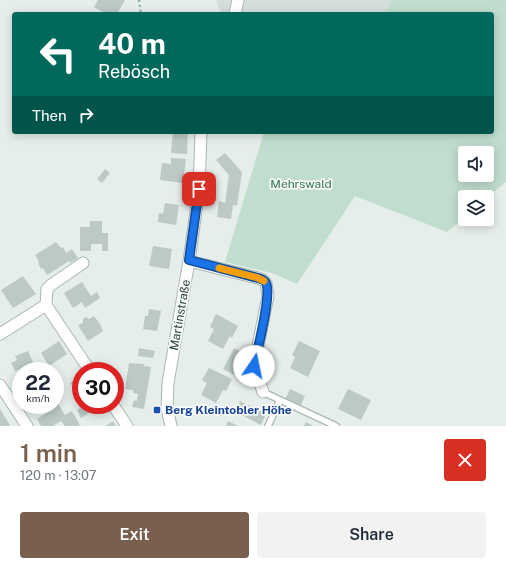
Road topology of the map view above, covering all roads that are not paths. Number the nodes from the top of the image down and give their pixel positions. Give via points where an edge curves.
1 (238, 0) edge
2 (235, 12) edge
3 (201, 134) edge
4 (189, 260) junction
5 (83, 263) dead end
6 (46, 305) junction
7 (0, 334) edge
8 (84, 362) edge
9 (0, 385) edge
10 (263, 392) joint
11 (280, 400) junction
12 (119, 414) edge
13 (27, 426) edge
14 (127, 426) edge
15 (171, 426) edge
16 (268, 426) edge
17 (336, 426) edge

1 - 2 street
3 - 4 street, Martinstraße via 199,189
4 - 10 street via 258,278 266,283 268,296 254,366
4 - 15 street, Martinstraße via 168,383 167,408
5 - 6 street via 47,289
6 - 7 street
6 - 8 street
9 - 13 street
10 - 11 lane
11 - 16 lane
11 - 17 lane
12 - 14 street

